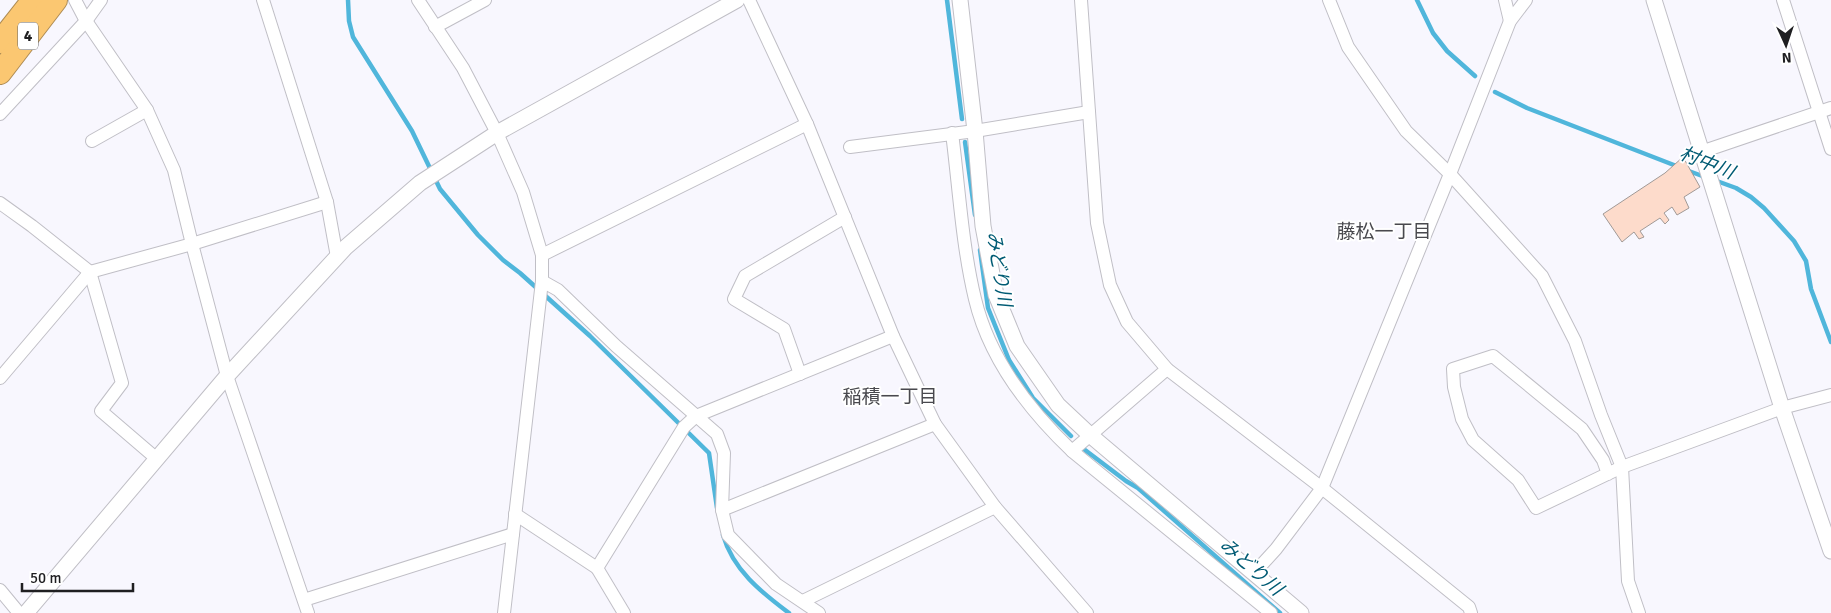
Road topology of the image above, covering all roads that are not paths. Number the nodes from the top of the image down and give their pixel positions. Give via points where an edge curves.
1 (33, 0) edge
2 (56, 0) edge
3 (75, 0) edge
4 (100, 0) edge
5 (262, 0) edge
6 (418, 0) edge
7 (485, 0) edge
8 (737, 0) edge
9 (749, 0) edge
10 (960, 0) edge
11 (1081, 0) edge
12 (1329, 0) edge
13 (1504, 0) edge
14 (1526, 0) edge
15 (1654, 0) edge
16 (1783, 0) edge
17 (1510, 20) junction
18 (86, 21) junction
19 (435, 27) junction
20 (0, 42) edge
21 (0, 73) edge
22 (147, 110) junction
23 (1825, 110) edge
24 (1089, 112) junction
25 (0, 114) edge
26 (807, 124) junction
27 (975, 131) junction
28 (497, 133) junction
29 (952, 133) junction
30 (92, 141) dead end
31 (850, 147) dead end
32 (1831, 149) edge
33 (1701, 152) junction
34 (1450, 174) junction
35 (327, 202) junction
36 (0, 203) edge
37 (845, 217) junction
38 (192, 244) junction
39 (542, 255) junction
40 (337, 257) junction
41 (90, 272) junction
42 (542, 281) junction
43 (893, 336) junction
44 (1167, 369) junction
45 (800, 374) junction
46 (227, 376) junction
47 (0, 378) edge
48 (1831, 395) edge
49 (1782, 408) junction
50 (696, 416) junction
51 (935, 424) junction
52 (1090, 435) junction
53 (1072, 451) junction
54 (156, 460) junction
55 (1622, 467) junction
56 (1608, 474) junction
57 (1322, 488) junction
58 (995, 507) junction
59 (722, 510) junction
60 (516, 514) junction
61 (513, 534) junction
62 (1831, 551) edge
63 (597, 568) junction
64 (1254, 573) junction
65 (0, 590) edge
66 (304, 600) junction
67 (803, 601) junction
68 (18, 613) edge
69 (26, 613) edge
70 (308, 613) edge
71 (504, 613) edge
72 (624, 613) edge
73 (819, 613) edge
74 (1087, 613) edge
75 (1271, 613) edge
76 (1301, 613) edge
77 (1471, 613) edge
78 (1639, 613) edge

1 - 20 highway, 4
2 - 21 highway, 4
3 - 18 street
4 - 18 street
5 - 35 street
6 - 19 street
7 - 19 street
8 - 28 street
9 - 26 street
10 - 27 street
11 - 24 street
12 - 34 street via 1348,47 1406,131
13 - 17 street
14 - 17 street
15 - 33 street
16 - 23 street
17 - 34 street
18 - 22 street
18 - 25 street
19 - 28 street via 463,68
22 - 30 street
22 - 38 street via 174,170
23 - 32 street
23 - 33 street
24 - 27 street
24 - 44 street via 1097,223 1110,285 1127,322
26 - 37 street
26 - 39 street
27 - 29 street
27 - 52 street via 983,226 996,295 1017,346 1058,405
28 - 39 street via 523,192
28 - 40 street via 420,183
29 - 31 street
29 - 53 street via 967,253 983,321 1000,361 1025,399
33 - 49 street
34 - 55 street via 1542,276 1575,341
34 - 57 street
35 - 38 street
35 - 40 street
36 - 41 street
37 - 43 street
37 - 45 street via 745,276 734,299 784,329
38 - 41 street
38 - 46 street
39 - 42 street
40 - 46 street
41 - 47 street
41 - 54 street via 122,382 101,411
42 - 50 street via 558,290
42 - 60 street
43 - 45 street
43 - 51 street
44 - 52 street
44 - 57 street
45 - 50 street
46 - 54 street
46 - 66 street
48 - 49 street
49 - 55 street
49 - 62 street
50 - 59 street via 716,434 724,452
50 - 63 street via 684,427
51 - 58 street
51 - 59 street
52 - 53 street
52 - 64 street
53 - 75 street
54 - 69 street
55 - 56 street
55 - 78 street via 1628,581
56 - 56 street via 1536,508 1518,480 1474,440 1462,419 1453,369 1494,356 1582,429 1603,460
57 - 64 street via 1276,550
57 - 77 street via 1469,607
58 - 67 street
58 - 74 street
59 - 67 street via 728,535 776,584
60 - 61 street
60 - 63 street
61 - 66 street
61 - 71 street
63 - 72 street
64 - 76 street
65 - 68 street
66 - 70 street
67 - 73 street

